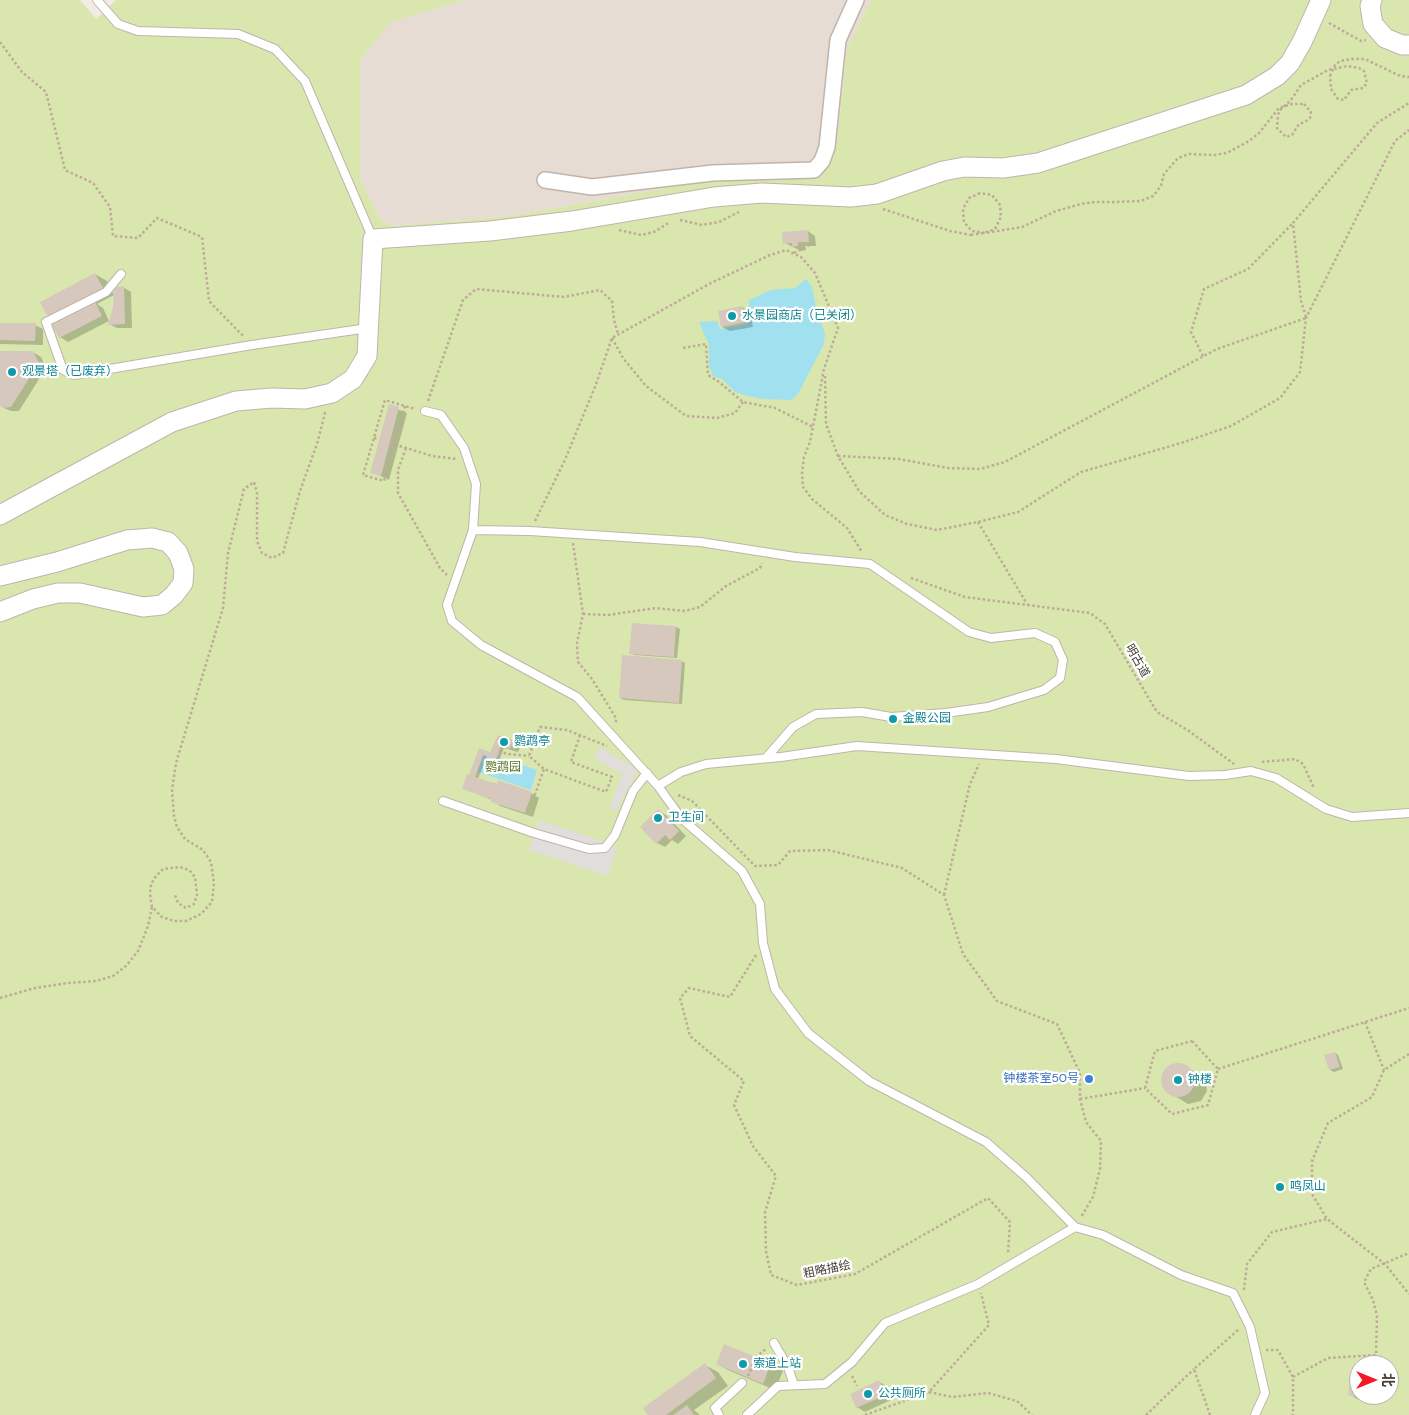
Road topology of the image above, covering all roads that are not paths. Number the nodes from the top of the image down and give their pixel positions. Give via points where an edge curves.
1 (97, 0) edge
2 (856, 0) edge
3 (1372, 0) edge
4 (1317, 7) edge
5 (1409, 45) edge
6 (545, 180) dead end
7 (373, 239) junction
8 (121, 274) dead end
9 (370, 328) junction
10 (425, 411) road end
11 (0, 515) edge
12 (472, 530) junction
13 (0, 576) edge
14 (0, 612) edge
15 (766, 758) junction
16 (647, 774) junction
17 (658, 786) junction
18 (443, 801) dead end
19 (1409, 813) edge
20 (1076, 1227) junction
21 (774, 1343) road end
22 (742, 1383) dead end
23 (794, 1386) junction
24 (719, 1415) edge
25 (747, 1415) edge
26 (1255, 1415) edge

1 - 7 lane via 118,24 138,31 238,34 275,50 305,81
2 - 6 street via 838,40 827,147 822,161 814,170 713,173 592,188
3 - 5 street via 1372,24 1385,38
4 - 7 street via 1290,63 1277,76 1246,95 1038,162 1002,168 964,167 943,171 877,194 851,197 762,193 714,197 572,221 490,231
7 - 9 street
8 - 9 lane via 106,292 46,322 63,370 74,375
9 - 11 street via 367,356 353,379 332,393 304,399 236,401 172,422
10 - 12 lane via 441,416 464,448 476,484
12 - 15 lane via 700,542 870,564 969,632 991,638 1035,633 1055,642 1063,660 1060,678 1044,690 988,707 891,717 862,712 816,714 793,727
12 - 16 lane via 447,604 452,621 481,645 577,697
13 - 14 street via 127,540 152,538 168,542 178,553 184,569 184,583 162,605 143,607 80,593 58,593
15 - 17 lane via 706,764 681,772
15 - 19 lane via 857,746 1056,759 1189,776 1251,771 1276,778 1326,809 1352,817
16 - 17 lane
16 - 18 lane via 634,791 615,835 605,848 589,849 544,836
17 - 20 lane via 681,818 742,871 760,904 763,944 775,989 808,1033 869,1081 986,1142
20 - 23 lane via 978,1284 885,1323 852,1362 825,1384
20 - 26 lane via 1103,1235 1181,1275 1233,1293 1250,1327 1265,1393
21 - 23 lane via 788,1367
22 - 24 lane via 715,1408
23 - 25 lane via 778,1386

